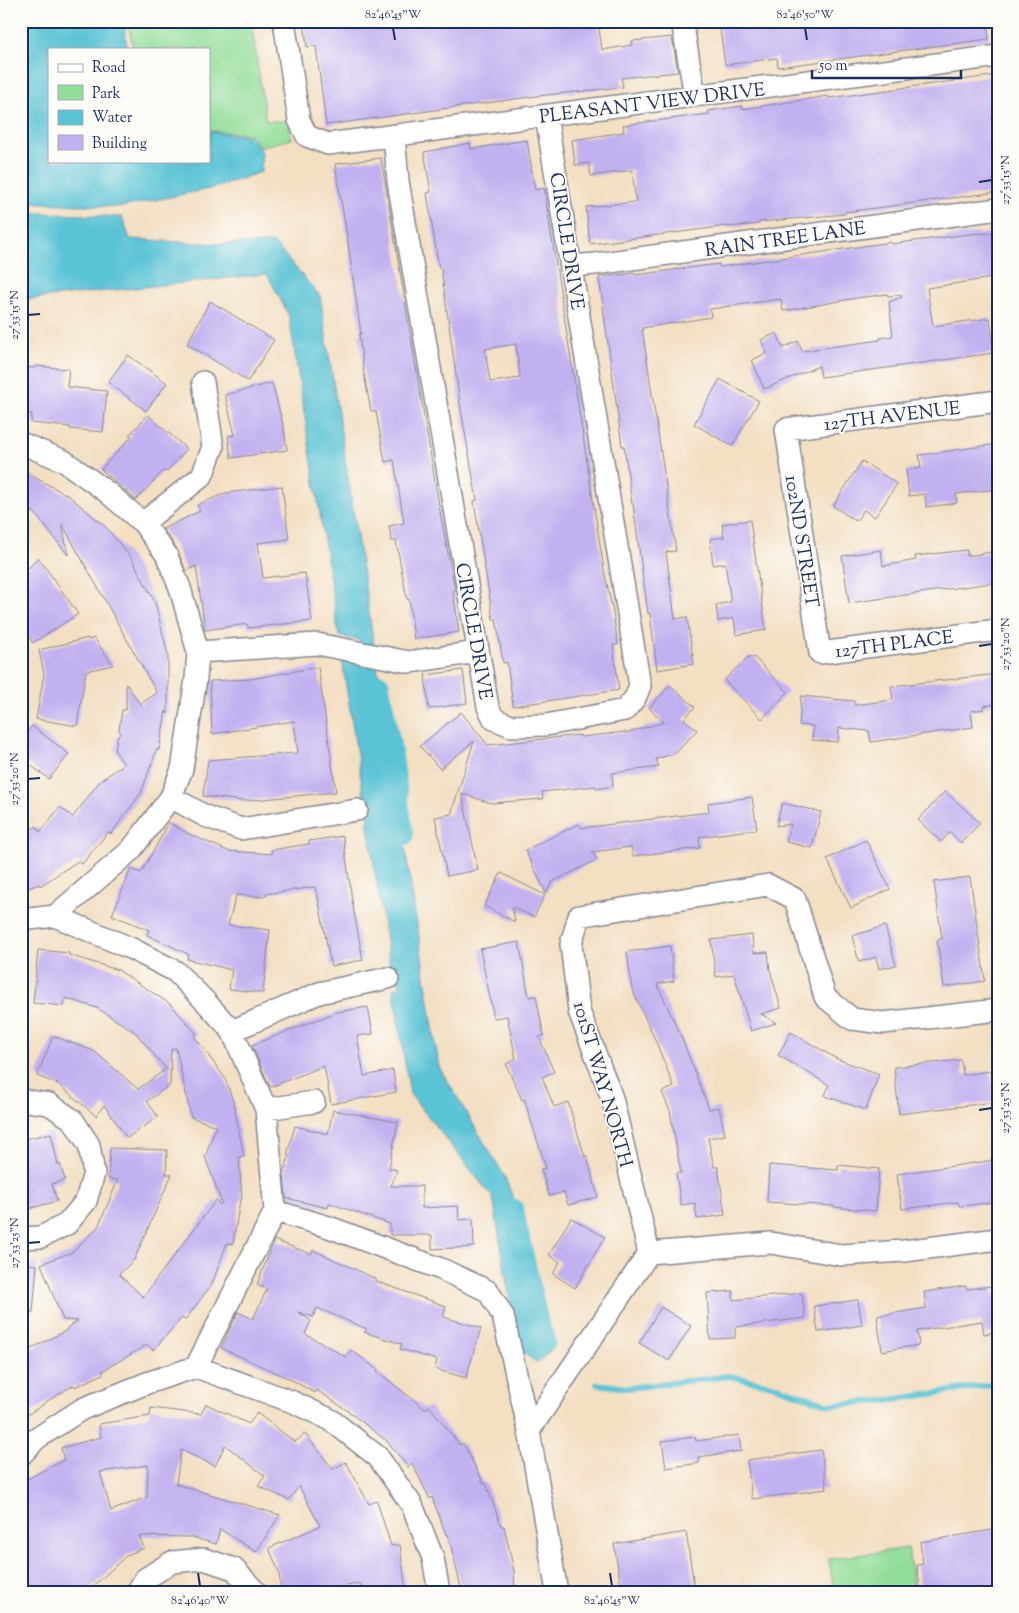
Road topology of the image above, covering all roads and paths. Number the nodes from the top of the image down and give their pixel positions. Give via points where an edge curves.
1 (284, 21) edge
2 (682, 21) edge
3 (998, 56) edge
4 (695, 96) junction
5 (546, 116) junction
6 (394, 136) junction
7 (998, 209) edge
8 (572, 266) junction
9 (203, 382) dead end
10 (998, 401) edge
11 (786, 429) joint
12 (21, 443) edge
13 (143, 523) junction
14 (998, 630) edge
15 (198, 652) junction
16 (478, 652) junction
17 (820, 653) joint
18 (172, 797) junction
19 (357, 810) dead end
20 (55, 916) junction
21 (21, 920) edge
22 (388, 978) dead end
23 (998, 1010) edge
24 (232, 1031) junction
25 (21, 1100) edge
26 (314, 1102) dead end
27 (266, 1109) junction
28 (275, 1211) junction
29 (21, 1238) edge
30 (998, 1239) edge
31 (649, 1253) junction
32 (196, 1367) junction
33 (529, 1431) junction
34 (21, 1455) edge
35 (137, 1592) edge
36 (256, 1592) edge
37 (440, 1592) edge
38 (557, 1592) edge

1 - 6 street, PLEASANT VIEW DRIVE via 299,120 307,136 328,144
2 - 4 street
3 - 4 street, PLEASANT VIEW DRIVE
4 - 5 street, PLEASANT VIEW DRIVE
5 - 6 street, PLEASANT VIEW DRIVE
5 - 8 street, CIRCLE DRIVE
6 - 16 street, CIRCLE DRIVE via 398,181
7 - 8 street, RAIN TREE LANE
8 - 16 street, CIRCLE DRIVE via 640,686 625,710 546,725 511,726 494,719 488,707
9 - 13 street via 213,447 202,476
10 - 11 street, 127TH AVENUE
11 - 17 street, 102ND STREET
12 - 13 street via 64,461
13 - 15 street via 166,554 180,588
14 - 17 street, 127TH PLACE
15 - 16 street via 317,644 409,662
15 - 18 street via 182,769
18 - 19 street via 205,816 241,829
18 - 20 street via 131,850
20 - 21 street
20 - 24 street via 175,971
22 - 24 street via 319,993
23 - 31 street, 101ST WAY NORTH via 883,1023 852,1019 825,997 795,899 768,885 580,916 571,944 579,1011 612,1098
24 - 27 street
25 - 29 street via 49,1104 73,1120 89,1144 94,1173 86,1202 67,1224 41,1237
26 - 27 street
27 - 28 street
28 - 32 street
28 - 33 street via 440,1268 488,1291 503,1316
30 - 31 street via 841,1255 771,1243
31 - 33 street
32 - 34 street via 82,1410 36,1439
32 - 37 street via 293,1402 331,1420 378,1457 412,1505 433,1558
33 - 38 street
35 - 36 street via 145,1579 172,1562 204,1559 234,1569

